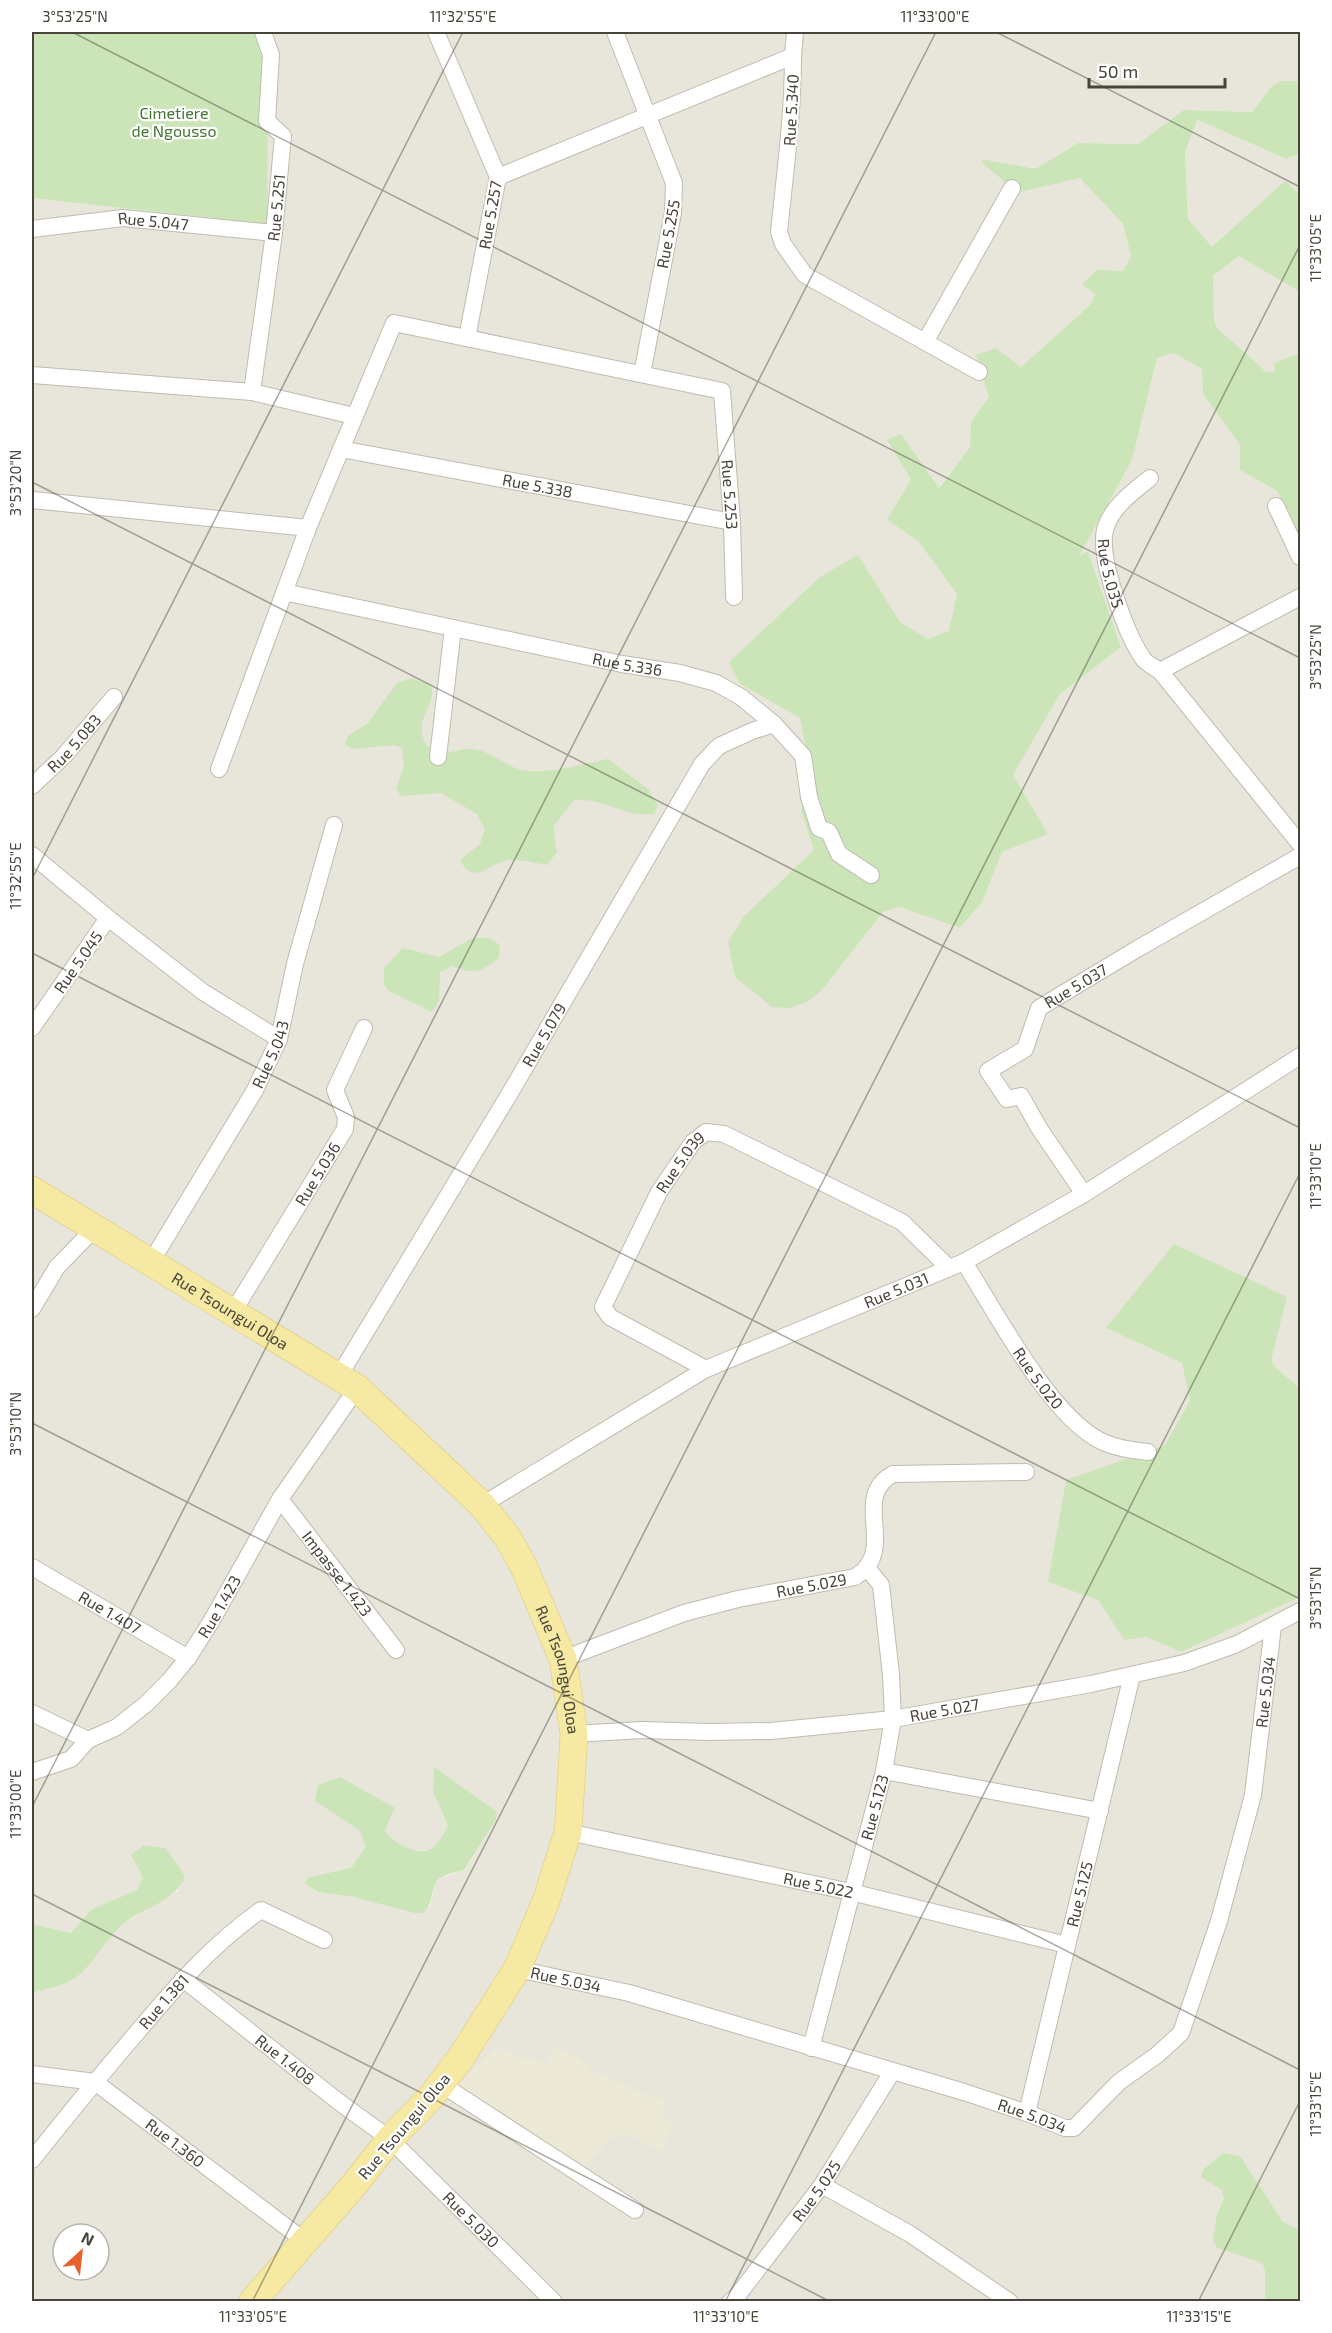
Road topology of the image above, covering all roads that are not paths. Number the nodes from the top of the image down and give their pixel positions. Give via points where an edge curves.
1 (263, 32) edge
2 (436, 32) edge
3 (615, 32) edge
4 (795, 32) edge
5 (793, 56) junction
6 (649, 115) junction
7 (498, 177) junction
8 (1012, 188) dead end
9 (32, 229) edge
10 (274, 233) junction
11 (467, 338) junction
12 (925, 342) junction
13 (979, 372) dead end
14 (642, 374) junction
15 (32, 375) edge
16 (252, 392) junction
17 (354, 416) junction
18 (341, 449) junction
19 (1150, 478) dead end
20 (32, 500) edge
21 (1276, 506) dead end
22 (732, 522) junction
23 (308, 528) junction
24 (1300, 557) edge
25 (284, 592) junction
26 (734, 597) dead end
27 (1300, 597) edge
28 (453, 628) junction
29 (1160, 671) junction
30 (114, 698) dead end
31 (774, 724) junction
32 (438, 757) dead end
33 (219, 769) dead end
34 (32, 786) edge
35 (334, 825) dead end
36 (1300, 844) edge
37 (32, 855) edge
38 (1300, 856) edge
39 (871, 875) dead end
40 (108, 918) junction
41 (364, 1028) dead end
42 (32, 1029) edge
43 (279, 1039) junction
44 (1300, 1056) edge
45 (32, 1190) edge
46 (1084, 1194) junction
47 (95, 1228) junction
48 (151, 1262) junction
49 (956, 1265) junction
50 (32, 1309) edge
51 (233, 1312) junction
52 (706, 1369) junction
53 (348, 1382) junction
54 (1148, 1452) dead end
55 (1026, 1472) dead end
56 (280, 1499) junction
57 (482, 1505) junction
58 (32, 1567) edge
59 (867, 1568) junction
60 (1300, 1611) edge
61 (1273, 1626) junction
62 (396, 1650) dead end
63 (188, 1658) junction
64 (563, 1659) junction
65 (1132, 1674) junction
66 (32, 1713) edge
67 (893, 1719) junction
68 (574, 1734) junction
69 (88, 1740) junction
70 (884, 1771) junction
71 (32, 1772) edge
72 (1100, 1811) junction
73 (568, 1832) junction
74 (851, 1892) junction
75 (324, 1940) dead end
76 (1067, 1945) junction
77 (518, 1969) junction
78 (183, 1979) junction
79 (811, 2048) junction
80 (892, 2072) junction
81 (32, 2074) edge
82 (95, 2082) junction
83 (441, 2084) junction
84 (1027, 2113) junction
85 (390, 2139) junction
86 (32, 2160) edge
87 (822, 2185) junction
88 (635, 2210) dead end
89 (306, 2242) junction
90 (738, 2299) edge
91 (254, 2301) edge
92 (554, 2301) edge
93 (1010, 2301) edge

1 - 10 street, Rue 5.251 via 271,55 267,121 283,136
2 - 7 street, Rue 5.257
3 - 6 street, Rue 5.255
4 - 5 street
5 - 6 street, Rue 5.340
5 - 12 street, Rue 5.340 via 790,138 779,232 783,244 806,275
6 - 7 street, Rue 5.340
6 - 14 street, Rue 5.255 via 673,175 675,196
7 - 11 street, Rue 5.257
8 - 12 street
9 - 10 street, Rue 5.047 via 123,218
10 - 16 street, Rue 5.251
11 - 14 street
11 - 17 street via 394,323
12 - 13 street, Rue 5.340
14 - 22 street, Rue 5.253 via 722,391
15 - 16 street
16 - 17 street
17 - 18 street
18 - 22 street, Rue 5.338
18 - 23 street
19 - 29 street, Rue 5.035 via 1113,513 1105,530 1104,549 1112,585 1143,659
20 - 23 street
21 - 24 street
22 - 26 street, Rue 5.253
23 - 25 street
25 - 28 street, Rue 5.336
25 - 33 street
27 - 29 street
28 - 31 street, Rue 5.336 via 717,683
28 - 32 street
29 - 36 street, Rue 5.035
30 - 34 street, Rue 5.083
31 - 39 street, Rue 5.336 via 802,756 819,828 829,832 838,854
31 - 53 street, Rue 5.079 via 719,746 702,764
35 - 43 street, Rue 5.043 via 295,964
37 - 40 street, Rue 5.045
38 - 46 street, Rue 5.037 via 1040,1008 1025,1049 988,1071 1007,1099 1021,1096 1038,1128
40 - 42 street, Rue 5.045
40 - 43 street via 203,992
41 - 51 street, Rue 5.036 via 335,1090 346,1117 345,1129
43 - 48 street, Rue 5.043 via 250,1101
44 - 46 street, Rue 5.031
45 - 47 main road, Rue Tsoungui Oloa
46 - 49 street, Rue 5.031
47 - 48 main road, Rue Tsoungui Oloa
47 - 50 street via 57,1267
48 - 51 main road, Rue Tsoungui Oloa
49 - 52 street, Rue 5.031
49 - 52 street, Rue 5.039 via 902,1222 724,1134 706,1132 693,1142 659,1192 603,1307 610,1317
49 - 54 street, Rue 5.020 via 1057,1404 1099,1440 1119,1448
51 - 53 main road, Rue Tsoungui Oloa
52 - 57 street, Rue 5.031
53 - 56 street, Rue 1.423
53 - 57 main road, Rue Tsoungui Oloa
55 - 59 street, Rue 5.029 via 894,1474 882,1480 874,1501 875,1550
56 - 62 street, Impasse 1.423
56 - 63 street, Rue 1.423
57 - 64 main road, Rue Tsoungui Oloa via 523,1565
58 - 63 street, Rue 1.407
59 - 64 street, Rue 5.029 via 855,1577 684,1613
59 - 67 street, Rue 5.123 via 881,1585
60 - 61 street, Rue 5.027
61 - 65 street, Rue 5.027 via 1184,1663
61 - 84 street, Rue 5.034 via 1253,1795 1219,1921 1181,2033 1119,2082 1074,2128
63 - 69 street, Rue 1.423 via 146,1704 117,1727
64 - 68 main road, Rue Tsoungui Oloa
65 - 67 street, Rue 5.027
65 - 72 street, Rue 5.125
66 - 69 street
67 - 68 street, Rue 5.027 via 771,1731
67 - 70 street, Rue 5.123
68 - 73 main road, Rue Tsoungui Oloa
69 - 71 street, Rue 1.423 via 71,1759
70 - 72 street
70 - 74 street, Rue 5.123
72 - 76 street, Rue 5.125
73 - 74 street, Rue 5.022
73 - 77 main road, Rue Tsoungui Oloa
74 - 76 street, Rue 5.022
74 - 79 street, Rue 5.123
75 - 78 street, Rue 1.381 via 261,1910 214,1946
76 - 84 street, Rue 5.125
77 - 79 street, Rue 5.034 via 629,1993
77 - 83 main road, Rue Tsoungui Oloa
78 - 82 street, Rue 1.381
78 - 85 street, Rue 1.408
79 - 80 street, Rue 5.034
80 - 84 street, Rue 5.034
80 - 87 street, Rue 5.025
81 - 82 street, Rue 1.360
82 - 86 street, Rue 1.381
82 - 89 street, Rue 1.360
83 - 85 main road, Rue Tsoungui Oloa
83 - 88 street
85 - 89 main road, Rue Tsoungui Oloa
85 - 92 street, Rue 5.030
87 - 90 street, Rue 5.025
87 - 93 street via 910,2234
89 - 91 main road, Rue Tsoungui Oloa

